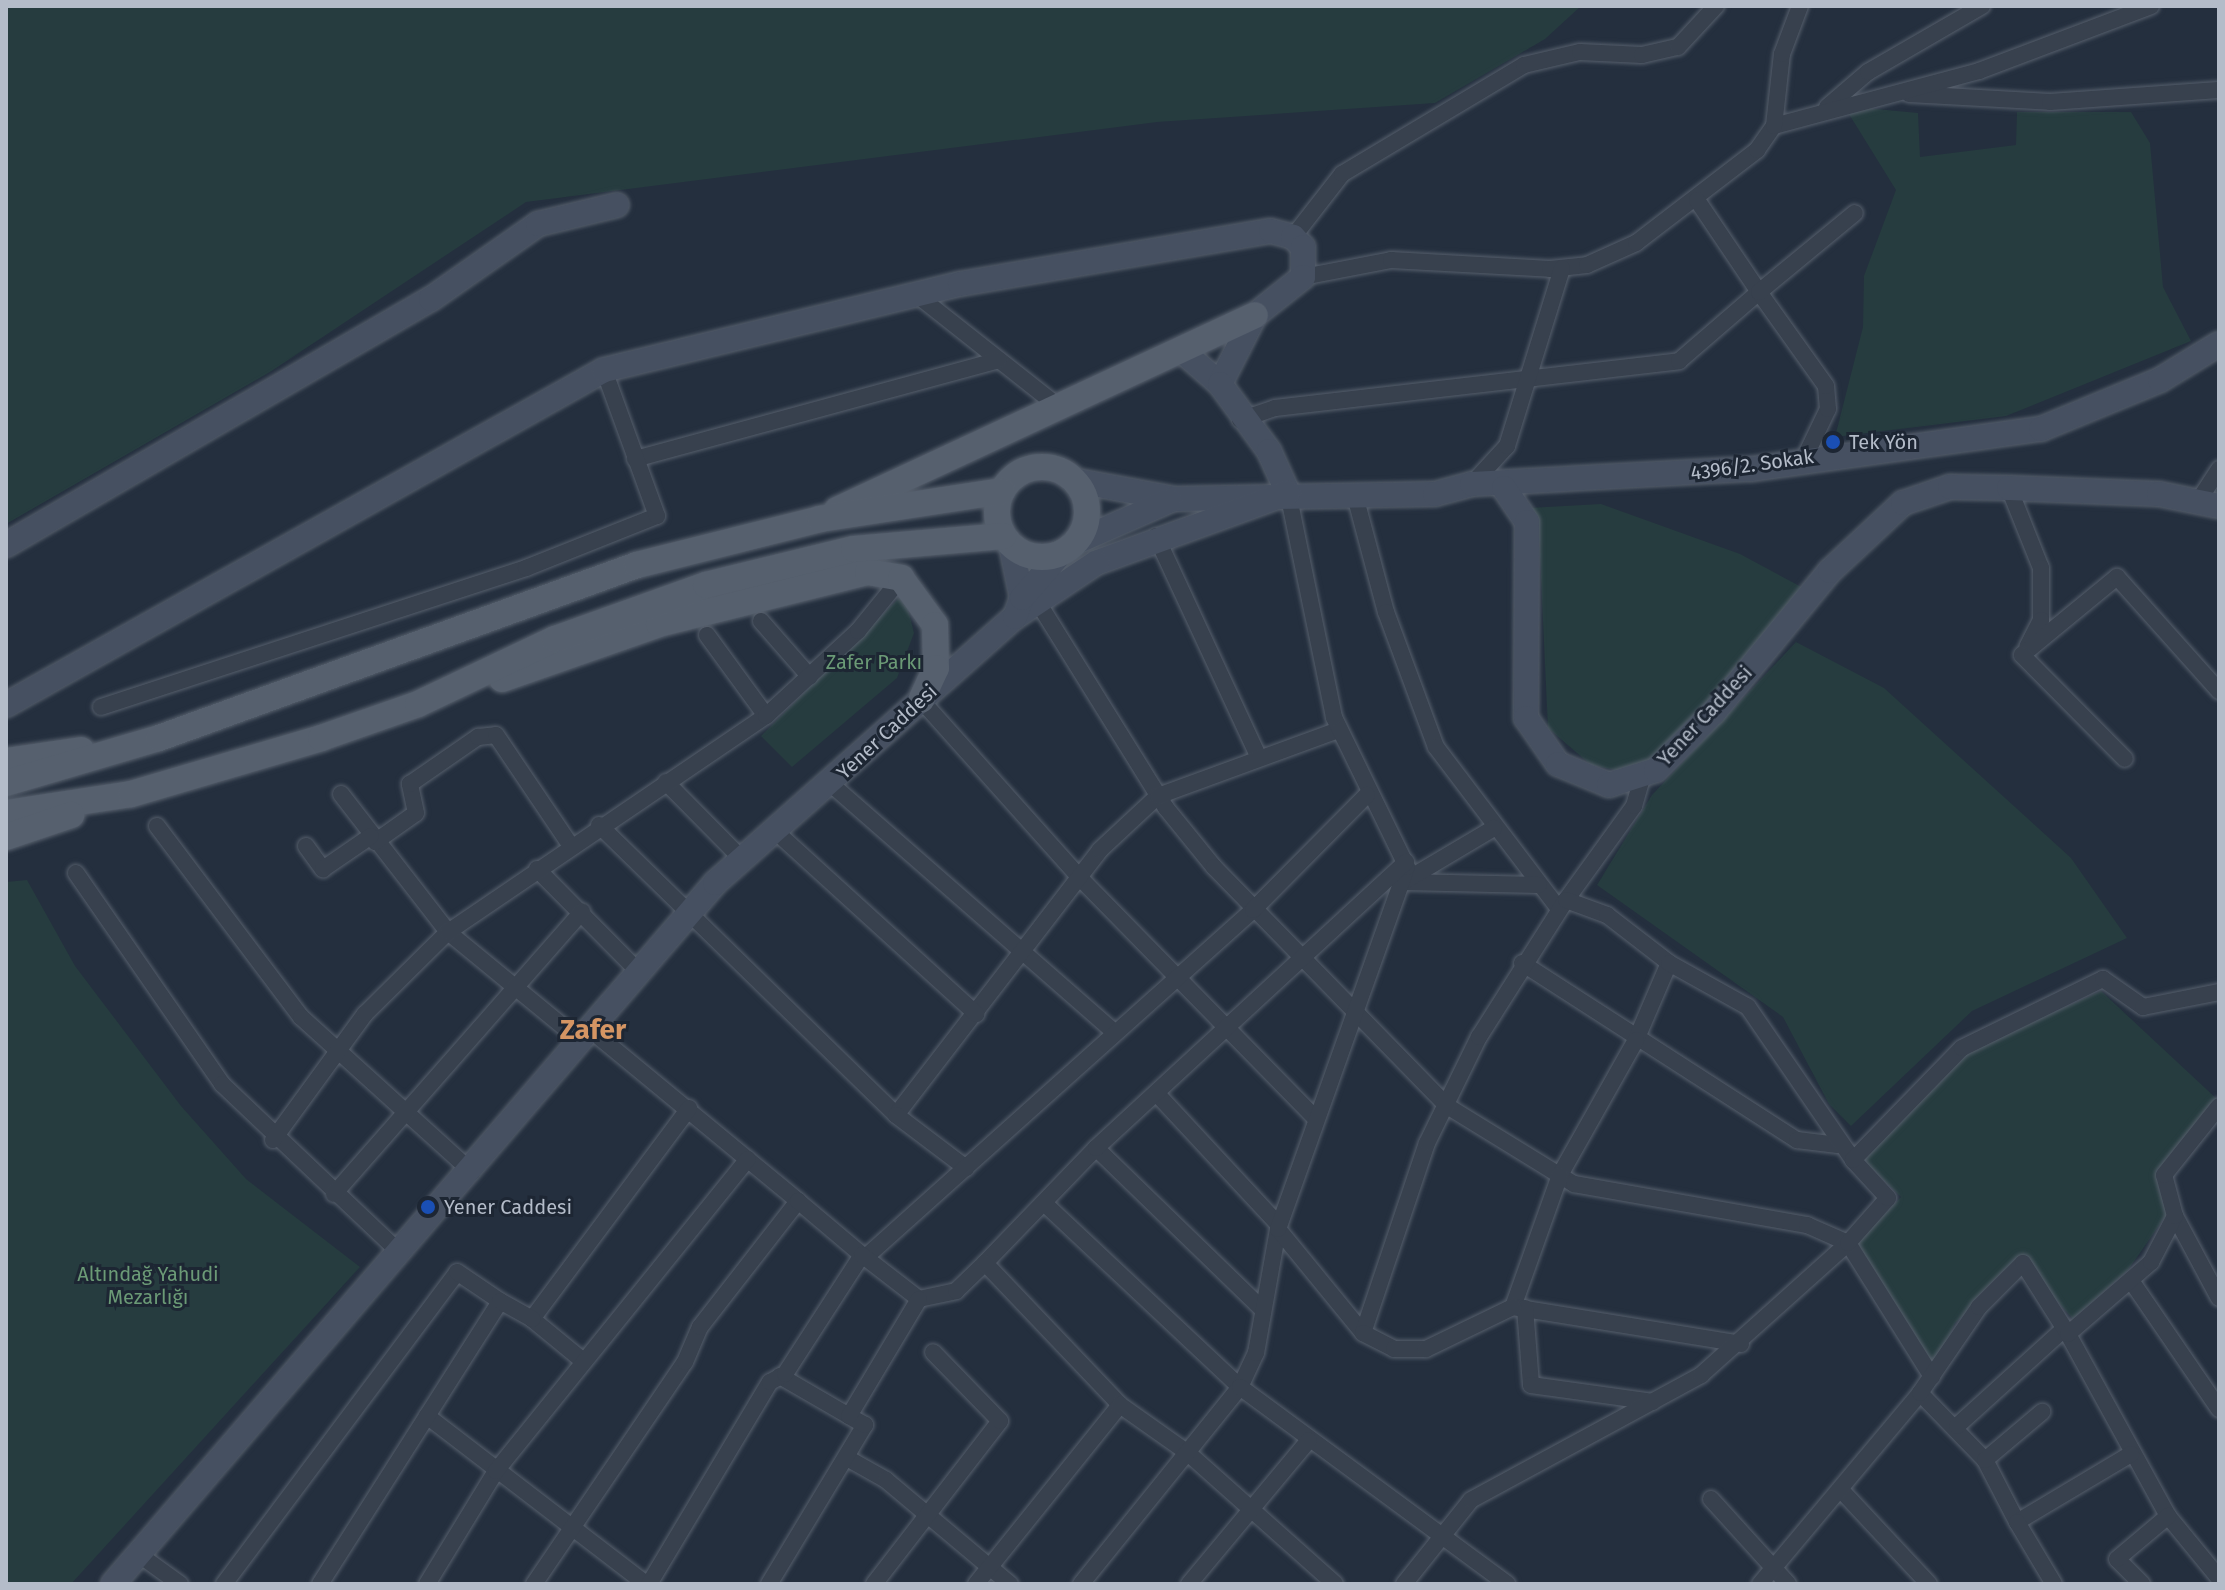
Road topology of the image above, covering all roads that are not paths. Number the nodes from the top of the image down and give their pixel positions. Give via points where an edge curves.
1 (1716, 6) edge
2 (1800, 6) edge
3 (1982, 6) edge
4 (2151, 6) edge
5 (2219, 90) edge
6 (1900, 93) junction
7 (1822, 111) junction
8 (1774, 126) junction
9 (1697, 200) junction
10 (617, 205) dead end
11 (1855, 213) dead end
12 (1293, 237) junction
13 (1562, 268) junction
14 (1303, 277) junction
15 (1759, 292) junction
16 (917, 295) junction
17 (1255, 315) junction
18 (2219, 344) edge
19 (1181, 350) junction
20 (999, 360) junction
21 (604, 370) junction
22 (1532, 380) junction
23 (1220, 384) junction
24 (1059, 407) junction
25 (1240, 420) junction
26 (635, 459) junction
27 (1804, 459) junction
28 (2219, 469) edge
29 (1072, 480) junction
30 (1472, 484) junction
31 (1504, 488) junction
32 (2009, 488) junction
33 (1002, 491) junction
34 (1354, 492) junction
35 (1288, 493) junction
36 (1175, 499) junction
37 (2209, 503) edge
38 (820, 519) junction
39 (1156, 536) junction
40 (1007, 540) junction
41 (6, 545) edge
42 (1068, 548) junction
43 (901, 578) junction
44 (1025, 606) junction
45 (761, 621) dead end
46 (707, 635) dead end
47 (2022, 655) junction
48 (810, 677) junction
49 (2219, 691) edge
50 (921, 700) junction
51 (418, 704) junction
52 (6, 705) edge
53 (101, 707) dead end
54 (766, 716) junction
55 (1338, 730) junction
56 (159, 738) junction
57 (1258, 756) junction
58 (2125, 759) dead end
59 (6, 761) edge
60 (1642, 778) junction
61 (666, 782) junction
62 (6, 783) edge
63 (831, 784) junction
64 (131, 794) junction
65 (341, 794) dead end
66 (1367, 795) junction
67 (1158, 796) junction
68 (6, 813) edge
69 (599, 825) junction
70 (157, 826) dead end
71 (1494, 828) junction
72 (773, 829) junction
73 (6, 837) edge
74 (373, 839) junction
75 (306, 846) dead end
76 (571, 846) junction
77 (742, 859) junction
78 (1406, 862) junction
79 (537, 869) junction
80 (76, 873) dead end
81 (1082, 880) junction
82 (1403, 882) junction
83 (1539, 885) junction
84 (1562, 904) junction
85 (1253, 910) junction
86 (582, 912) junction
87 (691, 915) junction
88 (448, 932) junction
89 (1023, 953) junction
90 (1302, 963) junction
91 (1522, 963) junction
92 (1669, 963) junction
93 (639, 972) junction
94 (1179, 974) junction
95 (516, 986) junction
96 (2219, 992) edge
97 (976, 1014) junction
98 (1356, 1016) junction
99 (1230, 1028) junction
100 (1114, 1032) junction
101 (587, 1036) junction
102 (1636, 1040) junction
103 (337, 1052) junction
104 (1158, 1095) junction
105 (1447, 1106) junction
106 (689, 1108) junction
107 (406, 1110) junction
108 (896, 1115) junction
109 (2216, 1116) edge
110 (1314, 1117) junction
111 (273, 1140) junction
112 (1838, 1145) junction
113 (1096, 1148) junction
114 (748, 1159) junction
115 (1853, 1160) junction
116 (966, 1168) junction
117 (472, 1172) junction
118 (1560, 1175) junction
119 (334, 1194) junction
120 (798, 1201) junction
121 (1044, 1203) junction
122 (2175, 1216) junction
123 (1279, 1227) junction
124 (1848, 1243) junction
125 (401, 1254) junction
126 (865, 1255) junction
127 (985, 1263) junction
128 (2132, 1282) junction
129 (2219, 1298) edge
130 (919, 1299) junction
131 (500, 1301) junction
132 (1519, 1308) junction
133 (1262, 1309) junction
134 (532, 1319) junction
135 (2066, 1332) junction
136 (1363, 1333) junction
137 (1741, 1344) junction
138 (933, 1352) dead end
139 (582, 1360) junction
140 (780, 1376) junction
141 (1932, 1377) junction
142 (1240, 1387) junction
143 (1920, 1393) junction
144 (1653, 1402) junction
145 (1120, 1405) junction
146 (2219, 1409) edge
147 (2042, 1412) dead end
148 (427, 1416) junction
149 (849, 1416) junction
150 (1957, 1426) junction
151 (1309, 1440) junction
152 (1188, 1453) junction
153 (2131, 1454) junction
154 (847, 1458) junction
155 (1985, 1460) junction
156 (496, 1471) junction
157 (1841, 1490) junction
158 (1711, 1499) dead end
159 (1252, 1509) junction
160 (923, 1512) junction
161 (2168, 1516) junction
162 (2017, 1522) junction
163 (569, 1529) junction
164 (1443, 1532) junction
165 (141, 1556) junction
166 (989, 1566) junction
167 (1773, 1571) junction
168 (2219, 1578) edge
169 (113, 1584) edge
170 (180, 1584) edge
171 (224, 1584) edge
172 (320, 1584) edge
173 (427, 1584) edge
174 (534, 1584) edge
175 (647, 1584) edge
176 (769, 1584) edge
177 (874, 1584) edge
178 (976, 1584) edge
179 (1010, 1584) edge
180 (1081, 1584) edge
181 (1189, 1584) edge
182 (1335, 1584) edge
183 (1404, 1584) edge
184 (1507, 1584) edge
185 (1760, 1584) edge
186 (1788, 1584) edge
187 (1929, 1584) edge
188 (2054, 1584) edge
189 (2142, 1584) edge

1 - 12 street via 1678,47 1642,55 1580,52 1524,65 1342,174
2 - 8 street via 1782,54
3 - 7 street via 1868,72
4 - 6 street
5 - 6 street via 2050,102
6 - 7 street
7 - 8 street
8 - 9 street via 1757,150
9 - 13 street via 1636,243
9 - 15 street
10 - 41 main road via 538,224 431,299
11 - 15 street
12 - 14 main road via 1303,247
12 - 16 main road via 1271,231
13 - 14 street via 1391,260
13 - 22 street
14 - 17 main road
15 - 22 street via 1679,361
15 - 27 street via 1826,386 1828,409
16 - 20 street
16 - 21 main road
17 - 19 main road
17 - 23 main road
18 - 27 main road, 4396/2. Sokak via 2160,380 2041,429
19 - 23 main road
19 - 24 main road
20 - 24 street
20 - 26 street
21 - 26 street
21 - 52 main road
22 - 25 street via 1275,408
22 - 30 street via 1507,446
23 - 25 main road
24 - 38 main road
25 - 35 main road via 1269,451
26 - 53 street via 657,516 526,568
27 - 31 main road, 4396/2. Sokak
28 - 37 street
29 - 33 main road via 1040,468 1018,474
29 - 36 main road, Yener Caddesi
29 - 42 main road via 1087,511
30 - 31 main road, Yener Caddesi
30 - 34 main road, Yener Caddesi via 1435,494
31 - 60 main road, Yener Caddesi via 1527,522 1526,718 1558,764 1609,785
32 - 37 main road, Yener Caddesi
32 - 47 street via 2041,568 2041,620
32 - 60 main road, Yener Caddesi via 1950,487 1903,503 1830,571 1714,712
33 - 38 main road
33 - 40 main road via 997,514
34 - 35 main road, Yener Caddesi
34 - 71 street via 1386,612 1436,747
35 - 36 main road, Yener Caddesi
35 - 39 main road
35 - 55 street via 1314,643
36 - 42 main road, Yener Caddesi
38 - 56 main road via 637,565
39 - 44 main road via 1096,563
39 - 57 street
40 - 42 main road via 1031,556
40 - 44 main road
40 - 51 main road via 854,549 706,585 555,639
42 - 44 main road, Yener Caddesi
43 - 48 street
43 - 50 main road via 935,625 936,668
43 - 51 main road via 868,572 659,624
44 - 50 main road, Yener Caddesi
44 - 67 street
45 - 48 street
46 - 54 street
47 - 49 street via 2117,577
47 - 58 street
48 - 54 street
50 - 63 main road, Yener Caddesi
50 - 81 street
51 - 64 main road
54 - 61 street
55 - 57 street
55 - 66 street
56 - 59 main road
56 - 62 main road
57 - 67 street
60 - 84 street via 1634,806
61 - 69 street
61 - 77 street
63 - 72 main road, Yener Caddesi
63 - 89 street
64 - 68 main road
64 - 73 main road
65 - 74 street
66 - 78 street
66 - 85 street
67 - 81 street via 1100,850
67 - 85 street
69 - 76 street
69 - 87 street
70 - 103 street via 260,967
71 - 82 street
71 - 83 street
72 - 77 main road, Yener Caddesi
72 - 97 street
74 - 75 street via 323,869
74 - 76 street via 416,813 410,784 478,737 496,735
74 - 88 street
76 - 79 street
77 - 87 main road, Yener Caddesi
78 - 82 street
78 - 90 street
79 - 86 street
79 - 88 street
80 - 111 street via 180,1029
81 - 89 street
81 - 94 street
82 - 83 street
82 - 98 street
83 - 84 street
84 - 91 street
84 - 92 street via 1607,915
85 - 90 street
85 - 94 street
86 - 93 street
86 - 95 street
87 - 93 main road, Yener Caddesi
87 - 108 street
88 - 95 street
88 - 103 street
89 - 97 street
89 - 100 street
90 - 98 street
90 - 99 street
91 - 102 street
91 - 105 street
92 - 102 street
92 - 112 street via 1748,1007
93 - 101 main road, Yener Caddesi
94 - 99 street
94 - 100 street
95 - 101 street
95 - 107 street
96 - 115 street via 2143,1007 2103,979 1962,1048
97 - 108 street
98 - 105 street
98 - 110 street
99 - 104 street
99 - 110 street
100 - 116 street
101 - 106 street
101 - 117 main road, Yener Caddesi
102 - 112 street via 1797,1140
102 - 118 street
103 - 107 street
103 - 111 street
104 - 113 street
104 - 123 street
105 - 118 street
105 - 136 street via 1427,1143
106 - 114 street
106 - 134 street
107 - 117 street
107 - 119 street
108 - 116 street
109 - 122 street via 2164,1175
110 - 123 street
111 - 119 street
112 - 115 street
113 - 121 street
113 - 133 street
114 - 120 street
114 - 139 street
115 - 124 street via 1888,1198
116 - 126 street
117 - 125 main road, Yener Caddesi
118 - 124 street via 1607,1195 1807,1225
118 - 132 street
119 - 125 street
120 - 126 street
120 - 163 street via 700,1327 685,1362
121 - 127 street
121 - 142 street
122 - 128 street
122 - 129 street
123 - 133 street
123 - 136 street
124 - 137 street
124 - 141 street
125 - 165 main road, Yener Caddesi
126 - 130 street
126 - 140 street
127 - 130 street via 956,1291
127 - 145 street
128 - 135 street
128 - 146 street
130 - 149 street
131 - 134 street
131 - 148 street
131 - 171 street via 457,1272
132 - 136 street via 1426,1349 1394,1349
132 - 137 street
132 - 144 street via 1531,1385
133 - 142 street via 1256,1353
134 - 139 street
135 - 141 street via 2023,1263 1951,1342
135 - 150 street
135 - 153 street
137 - 144 street
138 - 160 street via 1000,1421
139 - 156 street
140 - 149 street
140 - 175 street via 738,1431
141 - 143 street
142 - 151 street
142 - 152 street
143 - 150 street
143 - 157 street
144 - 164 street via 1471,1500
145 - 152 street
145 - 166 street
147 - 155 street
148 - 156 street
148 - 172 street
149 - 154 street via 865,1425
150 - 155 street
151 - 159 street
151 - 164 street
152 - 159 street
152 - 180 street
153 - 161 street
153 - 162 street
154 - 160 street
154 - 176 street
155 - 162 street
156 - 163 street
156 - 173 street
157 - 167 street
157 - 187 street
158 - 167 street
159 - 181 street
159 - 182 street
160 - 166 street
160 - 177 street
161 - 168 street
161 - 189 street via 2117,1559
162 - 188 street
163 - 174 street
163 - 175 street
164 - 183 street
164 - 184 street
165 - 169 main road, Yener Caddesi
165 - 170 street
166 - 178 street
166 - 179 street
167 - 185 street
167 - 186 street

